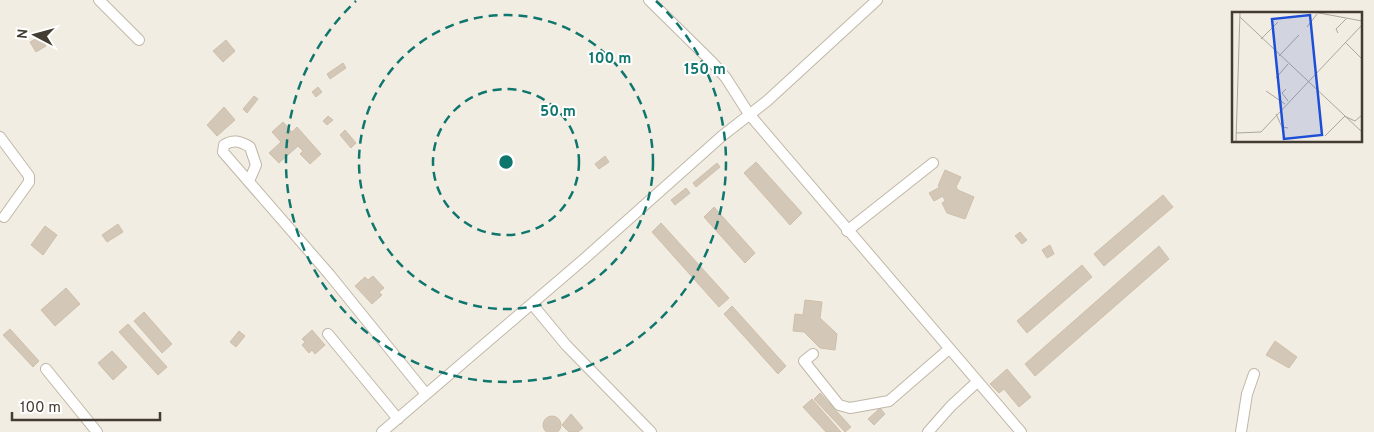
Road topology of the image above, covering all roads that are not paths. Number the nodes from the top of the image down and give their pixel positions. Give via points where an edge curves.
1 (99, 0) edge
2 (649, 0) edge
3 (877, 0) edge
4 (139, 40) dead end
5 (749, 114) junction
6 (0, 137) edge
7 (933, 163) dead end
8 (249, 181) dead end
9 (4, 217) dead end
10 (847, 231) junction
11 (532, 304) junction
12 (328, 334) dead end
13 (949, 349) junction
14 (813, 354) dead end
15 (46, 369) dead end
16 (1254, 374) dead end
17 (977, 382) junction
18 (426, 394) junction
19 (398, 418) junction
20 (97, 432) edge
21 (382, 432) edge
22 (651, 432) edge
23 (928, 432) edge
24 (1021, 432) edge
25 (1241, 432) edge

1 - 4 street
2 - 5 street via 712,62
3 - 5 street
5 - 10 street
5 - 11 street
6 - 9 street via 29,176 29,182
7 - 10 street
8 - 18 street
10 - 13 street
11 - 18 street
11 - 22 street via 566,345
12 - 19 street
13 - 14 street via 889,401 850,408 839,405 804,361
13 - 17 street
15 - 20 street
16 - 25 street
17 - 23 street
17 - 24 street
18 - 19 street
19 - 21 street

